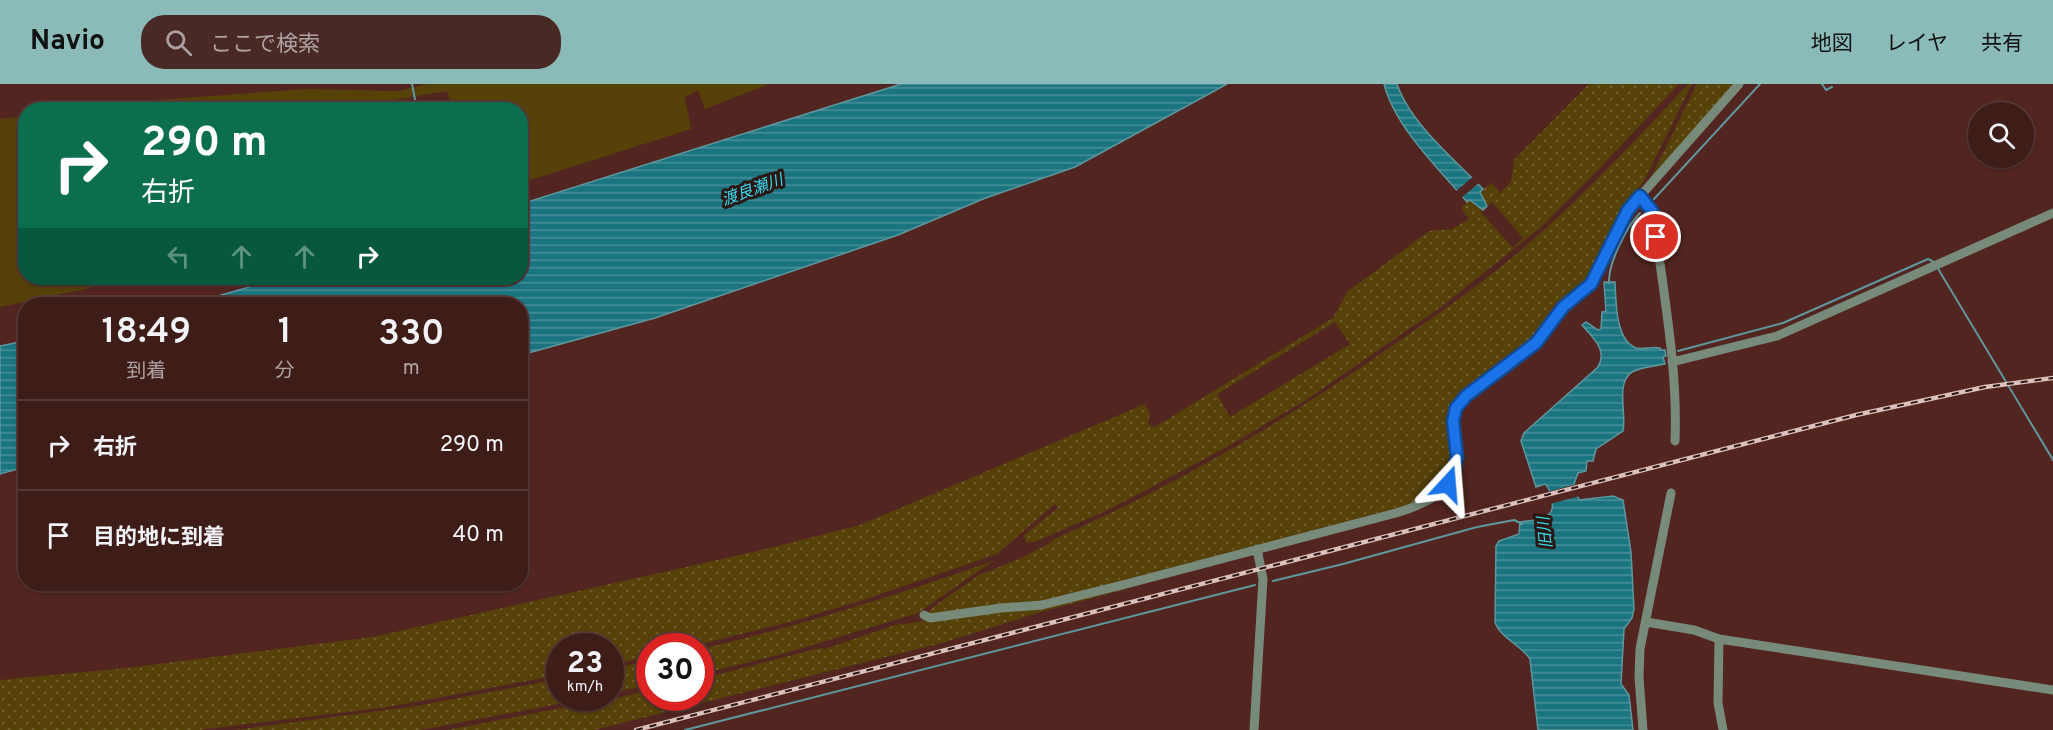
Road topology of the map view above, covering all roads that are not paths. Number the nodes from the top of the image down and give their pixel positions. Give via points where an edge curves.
1 (1739, 84) edge
2 (1640, 196) junction
3 (2053, 213) edge
4 (1672, 362) junction
5 (1675, 441) dead end
6 (1671, 492) dead end
7 (1257, 549) junction
8 (924, 615) dead end
9 (1646, 622) junction
10 (1719, 639) junction
11 (2053, 690) edge
12 (1254, 730) edge
13 (1643, 730) edge
14 (1722, 730) edge

1 - 2 street
2 - 4 street via 1654,219
2 - 7 street via 1628,210 1591,284 1563,307 1536,343 1456,408 1455,466 1448,484 1436,497 1396,513
3 - 4 street via 1777,336
4 - 5 street
6 - 9 street
7 - 8 street via 1042,605 930,618
7 - 12 street via 1263,579
9 - 10 street via 1694,630
9 - 13 street via 1639,664
10 - 11 street
10 - 14 street via 1718,703

